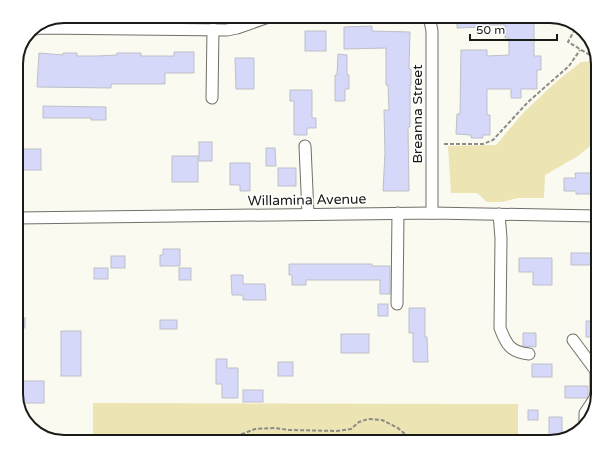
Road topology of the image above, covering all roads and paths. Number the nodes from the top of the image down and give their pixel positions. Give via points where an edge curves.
1 (251, 23) edge
2 (430, 23) edge
3 (44, 28) edge
4 (213, 29) junction
5 (573, 31) edge
6 (580, 50) junction
7 (590, 55) edge
8 (212, 98) dead end
9 (432, 144) junction
10 (305, 146) dead end
11 (398, 213) junction
12 (432, 213) junction
13 (308, 214) junction
14 (499, 214) junction
15 (591, 216) edge
16 (23, 218) edge
17 (398, 304) dead end
18 (573, 340) dead end
19 (529, 354) dead end
20 (591, 364) edge
21 (241, 435) edge
22 (406, 435) edge

1 - 4 street via 227,30
2 - 9 street, Breanna Street
3 - 4 street
4 - 8 street
5 - 6 path via 568,42
6 - 7 path
6 - 9 path via 569,66 528,102 494,140 483,144
9 - 12 street, Breanna Street
10 - 13 street
11 - 12 street, Willamina Avenue
11 - 13 street, Willamina Avenue
11 - 17 street
12 - 14 street, Willamina Avenue
13 - 16 street, Willamina Avenue
14 - 15 street, Willamina Avenue
14 - 19 street via 500,328 510,349
18 - 20 street
21 - 22 path via 255,429 274,428 337,431 351,429 368,419 382,420

